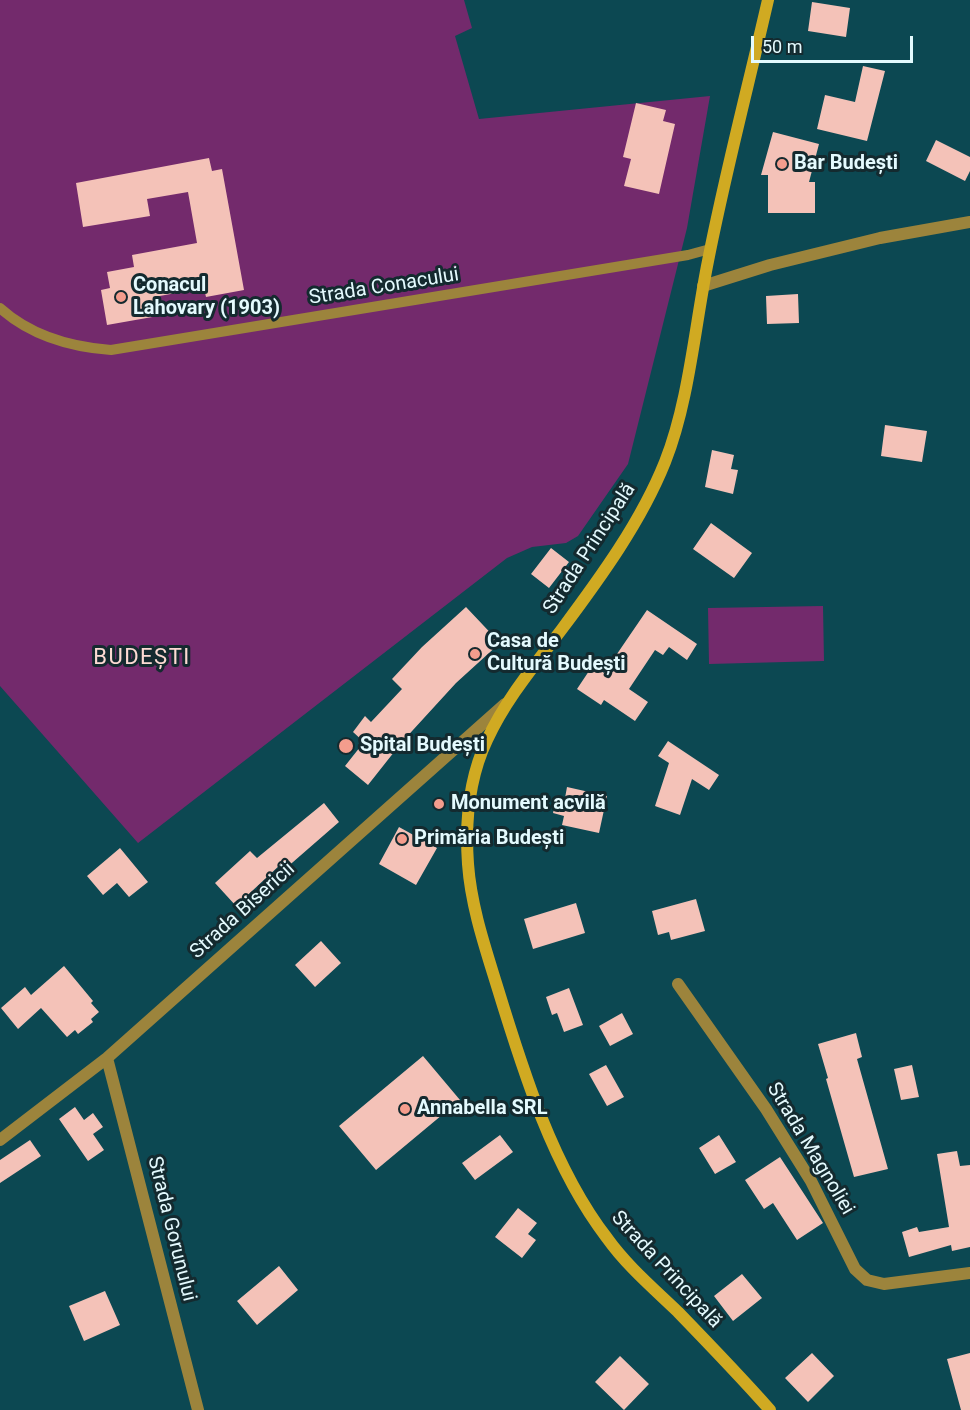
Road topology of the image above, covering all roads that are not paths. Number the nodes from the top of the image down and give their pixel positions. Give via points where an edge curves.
1 (768, 0) edge
2 (970, 222) edge
3 (710, 249) junction
4 (703, 286) junction
5 (0, 308) edge
6 (505, 704) junction
7 (678, 984) dead end
8 (107, 1058) junction
9 (0, 1140) edge
10 (970, 1273) edge
11 (198, 1410) edge
12 (770, 1410) edge

1 - 3 main road, Strada Principală
2 - 4 street via 880,238
3 - 4 main road, Strada Principală
3 - 5 lane, Strada Conacului via 111,350 54,339 26,327
4 - 6 main road, Strada Principală via 681,410 651,491 610,560
6 - 8 street, Strada Bisericii
6 - 12 main road, Strada Principală via 476,772 467,835 468,868 482,938 500,998 551,1142 609,1242
7 - 10 street, Strada Magnoliei via 811,1180 855,1269 867,1280 884,1284
8 - 9 street, Strada Bisericii
8 - 11 street, Strada Gorunului

